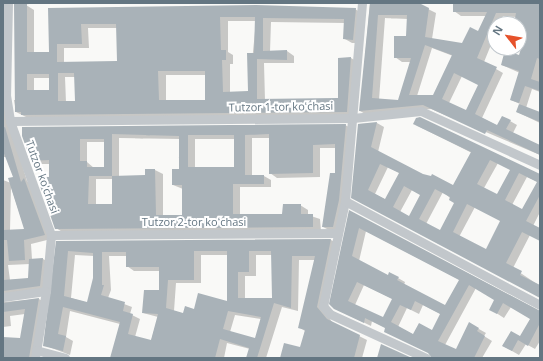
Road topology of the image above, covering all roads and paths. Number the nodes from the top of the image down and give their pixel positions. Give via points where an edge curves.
1 (8, 3) edge
2 (362, 3) edge
3 (353, 118) junction
4 (10, 121) junction
5 (540, 165) edge
6 (345, 201) junction
7 (338, 233) junction
8 (50, 235) junction
9 (46, 291) junction
10 (3, 297) edge
11 (540, 305) edge
12 (35, 354) edge
13 (65, 358) edge
14 (426, 358) edge

1 - 4 street, Tutzor koʻchasi via 6,95
2 - 3 street
3 - 4 street, Tutzor 1-tor koʻchasi
3 - 5 street, Tutzor 1-tor koʻchasi via 421,111
3 - 6 street
4 - 8 street, Tutzor koʻchasi
6 - 7 street
6 - 11 street
7 - 8 street, Tutzor 2-tor koʻchasi
7 - 14 street via 322,301 324,309
8 - 9 street, Tutzor koʻchasi
9 - 10 street
9 - 12 street, Tutzor koʻchasi
12 - 13 street

